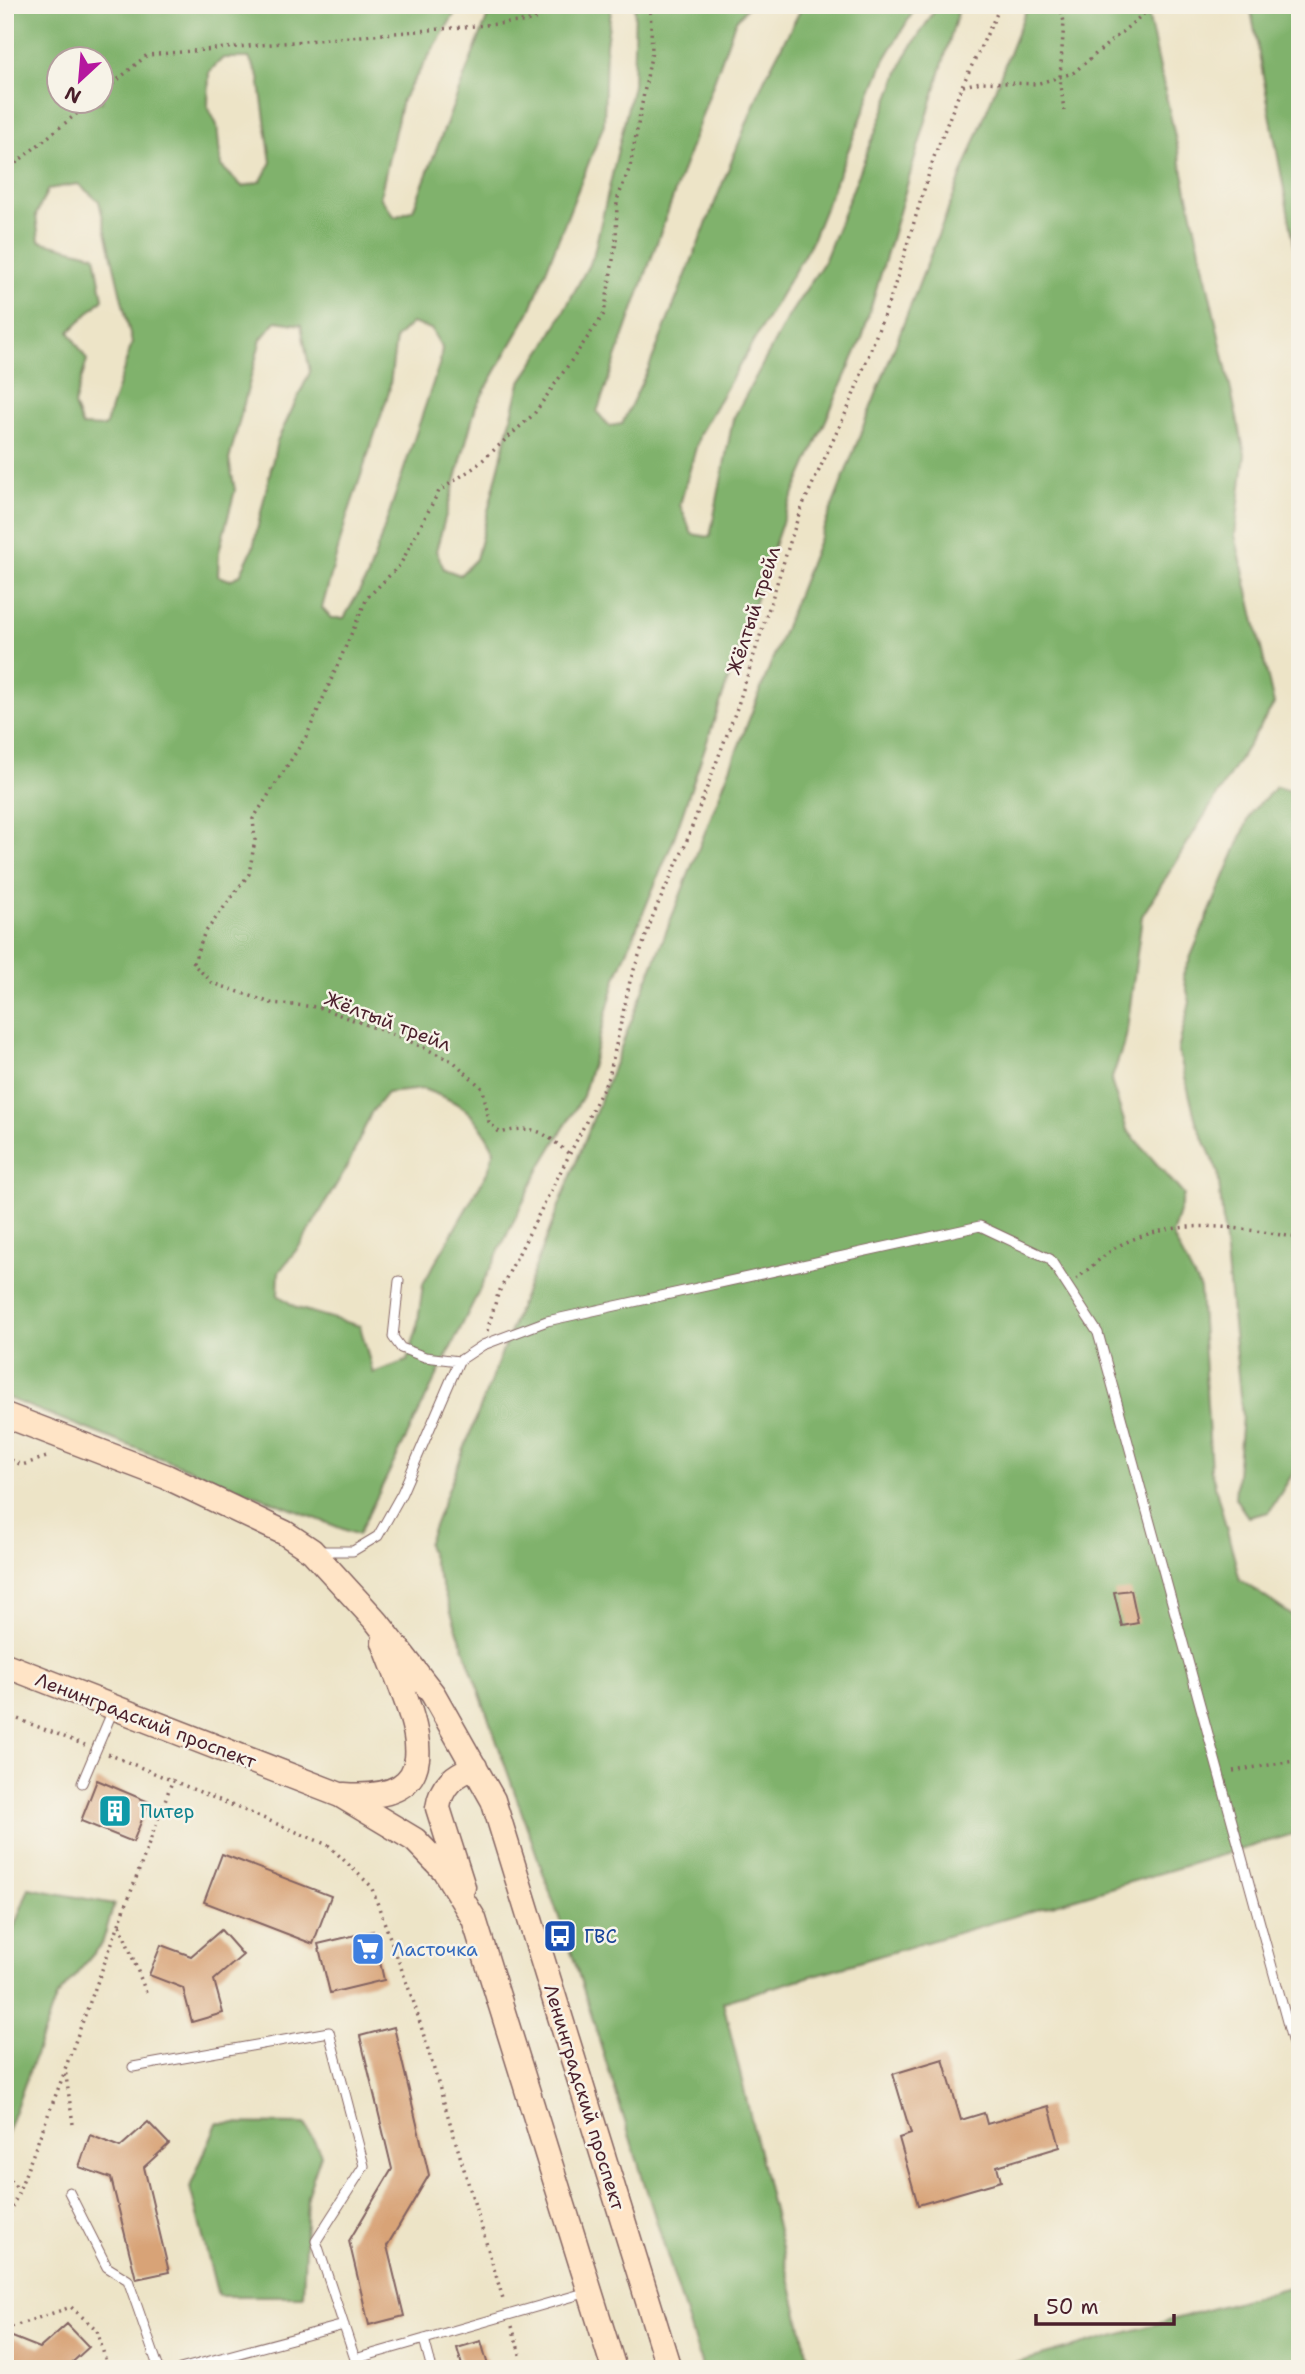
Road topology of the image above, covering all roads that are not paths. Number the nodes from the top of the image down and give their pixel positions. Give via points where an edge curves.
1 (399, 1282) dead end
2 (459, 1361) junction
3 (5, 1415) edge
4 (312, 1551) junction
5 (377, 1622) junction
6 (5, 1665) edge
7 (114, 1708) junction
8 (475, 1767) junction
9 (82, 1783) dead end
10 (340, 1795) junction
11 (474, 1919) junction
12 (133, 2067) dead end
13 (1300, 2069) edge
14 (69, 2192) dead end
15 (590, 2291) junction
16 (344, 2325) junction
17 (424, 2339) junction
18 (357, 2364) edge
19 (159, 2369) edge
20 (180, 2369) edge
21 (432, 2369) edge
22 (614, 2369) edge
23 (669, 2369) edge

1 - 2 lane via 392,1324 393,1337 401,1348 425,1357
2 - 4 lane via 402,1493 378,1535 353,1551
2 - 13 lane via 484,1345 547,1321 980,1226 1050,1259 1098,1333
3 - 4 main road, Ленинградский проспект via 167,1477 285,1533
4 - 5 main road, Ленинградский проспект
5 - 8 main road, Ленинградский проспект via 433,1694
5 - 10 main road via 417,1738 418,1763 411,1779 395,1791 374,1797
6 - 7 main road, Ленинградский проспект
7 - 9 lane
7 - 10 main road, Ленинградский проспект
8 - 11 main road via 447,1782 438,1808
8 - 23 main road, Ленинградский проспект via 493,1800
10 - 11 main road, Ленинградский проспект via 415,1840 444,1870
11 - 15 main road, Ленинградский проспект
12 - 16 lane via 329,2032 365,2166 316,2241
14 - 19 lane via 107,2267 128,2280
15 - 17 lane
15 - 22 main road, Ленинградский проспект
16 - 18 lane
16 - 20 lane
17 - 18 lane
17 - 21 lane

